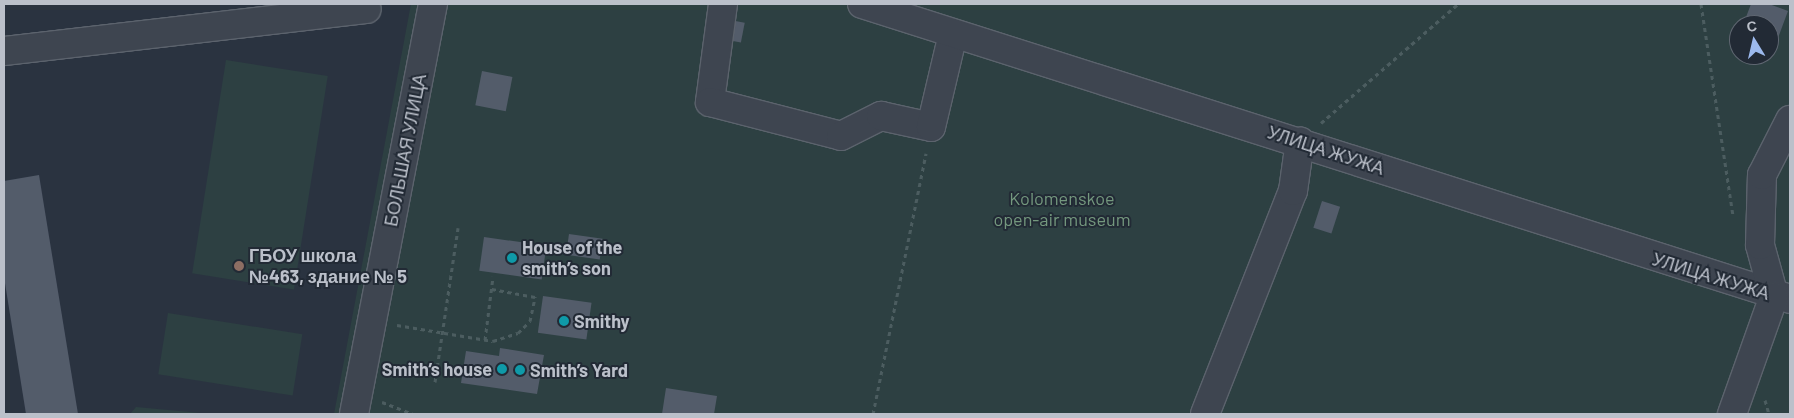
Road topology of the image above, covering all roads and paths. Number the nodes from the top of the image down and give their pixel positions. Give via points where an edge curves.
1 (433, 4) edge
2 (723, 4) edge
3 (862, 4) edge
4 (1458, 4) edge
5 (1701, 4) edge
6 (367, 9) dead end
7 (953, 34) junction
8 (4, 51) edge
9 (1790, 120) edge
10 (931, 127) junction
11 (1300, 141) junction
12 (1736, 225) dead end
13 (458, 228) dead end
14 (493, 277) dead end
15 (492, 289) junction
16 (1782, 298) edge
17 (372, 321) junction
18 (442, 333) junction
19 (485, 340) junction
20 (435, 382) dead end
21 (354, 414) edge
22 (873, 414) edge
23 (1205, 414) edge
24 (1732, 414) edge

1 - 17 street, БОЛЬШАЯ УЛИЦА
2 - 10 street via 710,102 841,136 881,116
3 - 7 street, УЛИЦА ЖУЖА
4 - 11 path
5 - 12 path
6 - 8 street
7 - 10 street
7 - 11 street, УЛИЦА ЖУЖА
9 - 16 street via 1762,174 1760,245
10 - 22 path
11 - 16 street, УЛИЦА ЖУЖА
11 - 23 street via 1294,191
13 - 18 path
14 - 15 path
15 - 19 path
15 - 19 path via 535,297 530,321 518,334
16 - 24 street
17 - 18 path
17 - 21 street, БОЛЬШАЯ УЛИЦА
18 - 19 path
18 - 20 path

